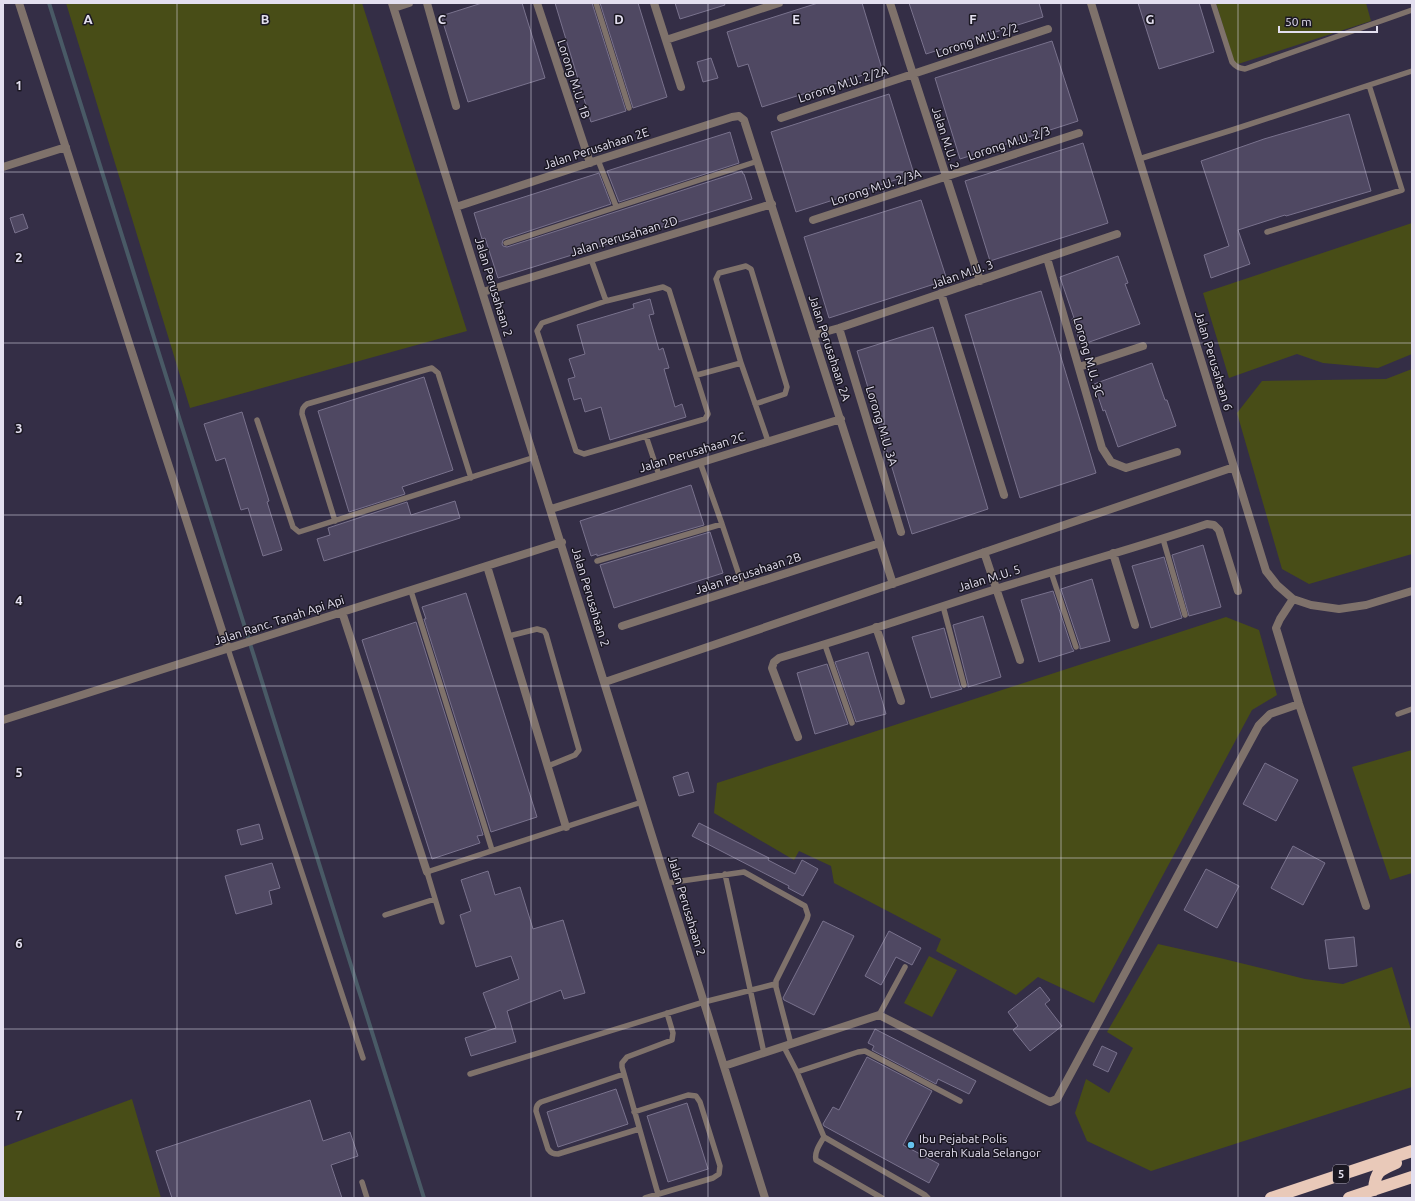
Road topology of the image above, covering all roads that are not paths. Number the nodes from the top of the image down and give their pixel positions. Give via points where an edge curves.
1 (19, 3) edge
2 (409, 3) edge
3 (427, 3) edge
4 (537, 3) edge
5 (596, 3) edge
6 (654, 3) edge
7 (779, 3) edge
8 (890, 3) edge
9 (1091, 3) edge
10 (1213, 3) edge
11 (393, 5) edge
12 (1412, 10) edge
13 (1048, 29) dead end
14 (666, 40) junction
15 (1412, 71) edge
16 (913, 74) junction
17 (1368, 85) junction
18 (681, 87) dead end
19 (456, 106) dead end
20 (629, 108) dead end
21 (781, 118) dead end
22 (744, 120) joint
23 (1079, 133) dead end
24 (66, 147) junction
25 (1139, 159) junction
26 (598, 160) junction
27 (758, 161) junction
28 (590, 163) junction
29 (3, 168) edge
30 (946, 177) junction
31 (772, 204) junction
32 (616, 206) junction
33 (456, 208) junction
34 (813, 220) dead end
35 (1267, 232) dead end
36 (1117, 234) dead end
37 (506, 243) dead end
38 (1047, 258) junction
39 (591, 259) junction
40 (980, 281) junction
41 (483, 292) junction
42 (941, 293) junction
43 (606, 301) junction
44 (839, 328) junction
45 (814, 335) junction
46 (1143, 346) dead end
47 (741, 363) junction
48 (1079, 367) junction
49 (697, 375) junction
50 (755, 404) junction
51 (841, 419) junction
52 (257, 420) dead end
53 (646, 436) junction
54 (768, 441) junction
55 (1177, 452) dead end
56 (535, 457) junction
57 (700, 462) junction
58 (1234, 467) junction
59 (659, 475) junction
60 (471, 478) junction
61 (1004, 495) dead end
62 (551, 509) junction
63 (335, 521) junction
64 (722, 524) junction
65 (901, 532) dead end
66 (1162, 539) junction
67 (562, 542) junction
68 (880, 543) junction
69 (984, 552) junction
70 (1113, 553) junction
71 (597, 561) dead end
72 (487, 566) junction
73 (1050, 572) junction
74 (893, 584) junction
75 (743, 587) junction
76 (996, 589) junction
77 (411, 591) junction
78 (1238, 591) dead end
79 (1412, 591) edge
80 (1293, 599) junction
81 (943, 606) junction
82 (342, 612) junction
83 (1185, 615) dead end
84 (1135, 625) dead end
85 (622, 626) dead end
86 (876, 627) junction
87 (509, 636) junction
88 (825, 644) junction
89 (1076, 647) dead end
90 (228, 649) junction
91 (1020, 660) dead end
92 (605, 682) junction
93 (964, 685) dead end
94 (901, 701) dead end
95 (1299, 704) junction
96 (1412, 708) edge
97 (1398, 714) dead end
98 (3, 720) edge
99 (852, 723) dead end
100 (798, 737) dead end
101 (548, 766) junction
102 (642, 802) junction
103 (566, 827) junction
104 (492, 850) junction
105 (427, 872) junction
106 (725, 874) junction
107 (667, 883) junction
108 (435, 898) junction
109 (1366, 906) dead end
110 (386, 915) dead end
111 (442, 922) dead end
112 (905, 967) dead end
113 (775, 984) junction
114 (750, 990) junction
115 (704, 1002) junction
116 (667, 1013) junction
117 (879, 1015) junction
118 (788, 1045) junction
119 (764, 1053) junction
120 (363, 1058) dead end
121 (724, 1066) junction
122 (797, 1072) junction
123 (470, 1074) dead end
124 (624, 1074) junction
125 (960, 1101) dead end
126 (634, 1112) junction
127 (639, 1129) junction
128 (824, 1138) junction
129 (1412, 1151) edge
130 (1412, 1157) edge
131 (1412, 1178) edge
132 (362, 1182) dead end
133 (658, 1194) junction
134 (1375, 1194) edge
135 (366, 1198) edge
136 (645, 1198) edge
137 (765, 1198) edge
138 (882, 1198) edge
139 (928, 1198) edge
140 (1271, 1198) edge
141 (1349, 1198) edge

1 - 24 street
2 - 11 street
3 - 19 street
4 - 28 street, Lorong M.U. 1B
5 - 20 lane
6 - 14 street
7 - 14 street
8 - 16 street, Jalan M.U. 2
9 - 25 street, Jalan Perusahaan 6
10 - 12 lane via 1232,62 1236,67 1245,69
11 - 33 street, Jalan Perusahaan 2
13 - 16 street, Lorong M.U. 2/2
14 - 18 street
15 - 17 lane
16 - 21 street, Lorong M.U. 2/2A
16 - 30 street, Jalan M.U. 2
17 - 25 lane
17 - 35 lane via 1402,190
22 - 26 street, Jalan Perusahaan 2E via 739,116 732,117
22 - 27 street, Jalan Perusahaan 2A
23 - 30 street, Lorong M.U. 2/3
24 - 29 street
24 - 90 street
25 - 58 street, Jalan Perusahaan 6
26 - 28 street, Jalan Perusahaan 2E
26 - 32 lane
27 - 31 street, Jalan Perusahaan 2A
27 - 32 lane
28 - 33 street, Jalan Perusahaan 2E
30 - 34 street, Lorong M.U. 2/3A
30 - 40 street, Jalan M.U. 2
31 - 39 street, Jalan Perusahaan 2D
31 - 45 street, Jalan Perusahaan 2A
32 - 37 lane
33 - 41 street, Jalan Perusahaan 2
36 - 38 street, Jalan M.U. 3
38 - 40 street, Jalan M.U. 3
38 - 48 street, Lorong M.U. 3C
39 - 41 street, Jalan Perusahaan 2D
39 - 43 lane
40 - 42 street, Jalan M.U. 3
41 - 56 street, Jalan Perusahaan 2
42 - 44 street, Jalan M.U. 3
42 - 61 street
43 - 49 lane via 667,288
43 - 53 lane via 542,323 537,331 576,451 584,454
44 - 45 street, Jalan M.U. 3
44 - 65 street, Lorong M.U. 3A
45 - 51 street, Jalan Perusahaan 2A
46 - 48 street
47 - 49 lane
47 - 50 lane
47 - 50 lane via 716,279 719,273 746,266 751,269 787,387 785,394
48 - 55 street, Lorong M.U. 3C via 1102,448 1111,462 1126,468
49 - 53 lane via 708,414 706,419
50 - 54 lane
51 - 54 street, Jalan Perusahaan 2C
51 - 68 street, Jalan Perusahaan 2A
52 - 63 lane via 293,527 303,532
53 - 59 lane
54 - 57 street, Jalan Perusahaan 2C
56 - 60 lane
56 - 62 street, Jalan Perusahaan 2
57 - 59 street, Jalan Perusahaan 2C
57 - 64 lane
58 - 69 street
58 - 80 street, Jalan Perusahaan 6 via 1266,571
59 - 62 street, Jalan Perusahaan 2C
60 - 63 lane
60 - 63 lane via 438,373 432,368 307,404 302,414
62 - 67 street, Jalan Perusahaan 2
64 - 71 lane
64 - 75 lane
66 - 70 street, Jalan M.U. 5
66 - 78 street, Jalan M.U. 5 via 1207,524 1214,525 1219,530
66 - 83 lane
67 - 72 street, Jalan Ranc. Tanah Api Api
67 - 92 street, Jalan Perusahaan 2
68 - 74 street, Jalan Perusahaan 2A
68 - 75 street, Jalan Perusahaan 2B
69 - 74 street
69 - 76 street
70 - 73 street, Jalan M.U. 5
70 - 84 street
72 - 77 street, Jalan Ranc. Tanah Api Api
72 - 87 street
73 - 76 street, Jalan M.U. 5
73 - 89 lane
74 - 92 street
75 - 85 street, Jalan Perusahaan 2B
76 - 81 street, Jalan M.U. 5
76 - 91 street
77 - 82 street, Jalan Ranc. Tanah Api Api
77 - 104 lane
79 - 80 street, Jalan Perusahaan 6 via 1366,605 1339,609 1311,605
80 - 95 street via 1276,628
81 - 86 street, Jalan M.U. 5
81 - 93 lane
82 - 90 street, Jalan Ranc. Tanah Api Api
82 - 105 street
86 - 88 street, Jalan M.U. 5
86 - 94 street
87 - 101 street
87 - 101 lane via 537,629 544,630 546,634 579,750 575,755
88 - 99 lane
88 - 100 street, Jalan M.U. 5 via 779,658 772,668
90 - 98 street, Jalan Ranc. Tanah Api Api
90 - 120 lane
92 - 102 street, Jalan Perusahaan 2
95 - 109 street
95 - 117 street via 1270,714 1259,725 1057,1099 1050,1102
96 - 97 lane
101 - 103 street
102 - 103 lane
102 - 107 street, Jalan Perusahaan 2
103 - 104 lane
104 - 105 lane
105 - 108 lane
106 - 107 lane
106 - 113 lane via 746,873 802,904 808,910 807,919
106 - 114 lane
107 - 115 street, Jalan Perusahaan 2
108 - 110 lane
108 - 111 lane
112 - 117 lane
113 - 114 lane
113 - 118 lane
114 - 115 lane
114 - 119 lane
115 - 116 lane
115 - 121 street, Jalan Perusahaan 2
116 - 123 lane
116 - 124 lane via 673,1033 672,1040 624,1060
117 - 118 street
118 - 119 street
118 - 122 lane
119 - 121 street
121 - 137 street, Jalan Perusahaan 2
122 - 125 lane via 865,1051
122 - 128 lane
124 - 126 lane
124 - 127 lane via 541,1102 536,1107 536,1112 548,1149 554,1154
126 - 127 lane
126 - 133 lane via 688,1095 696,1096 720,1166 719,1174 713,1178
127 - 133 lane
128 - 138 lane via 816,1152 816,1160
128 - 139 lane
129 - 140 highway, 5
130 - 134 highway via 1383,1169 1375,1178
131 - 134 highway, 5
132 - 135 lane
133 - 136 lane
134 - 141 highway, 5

